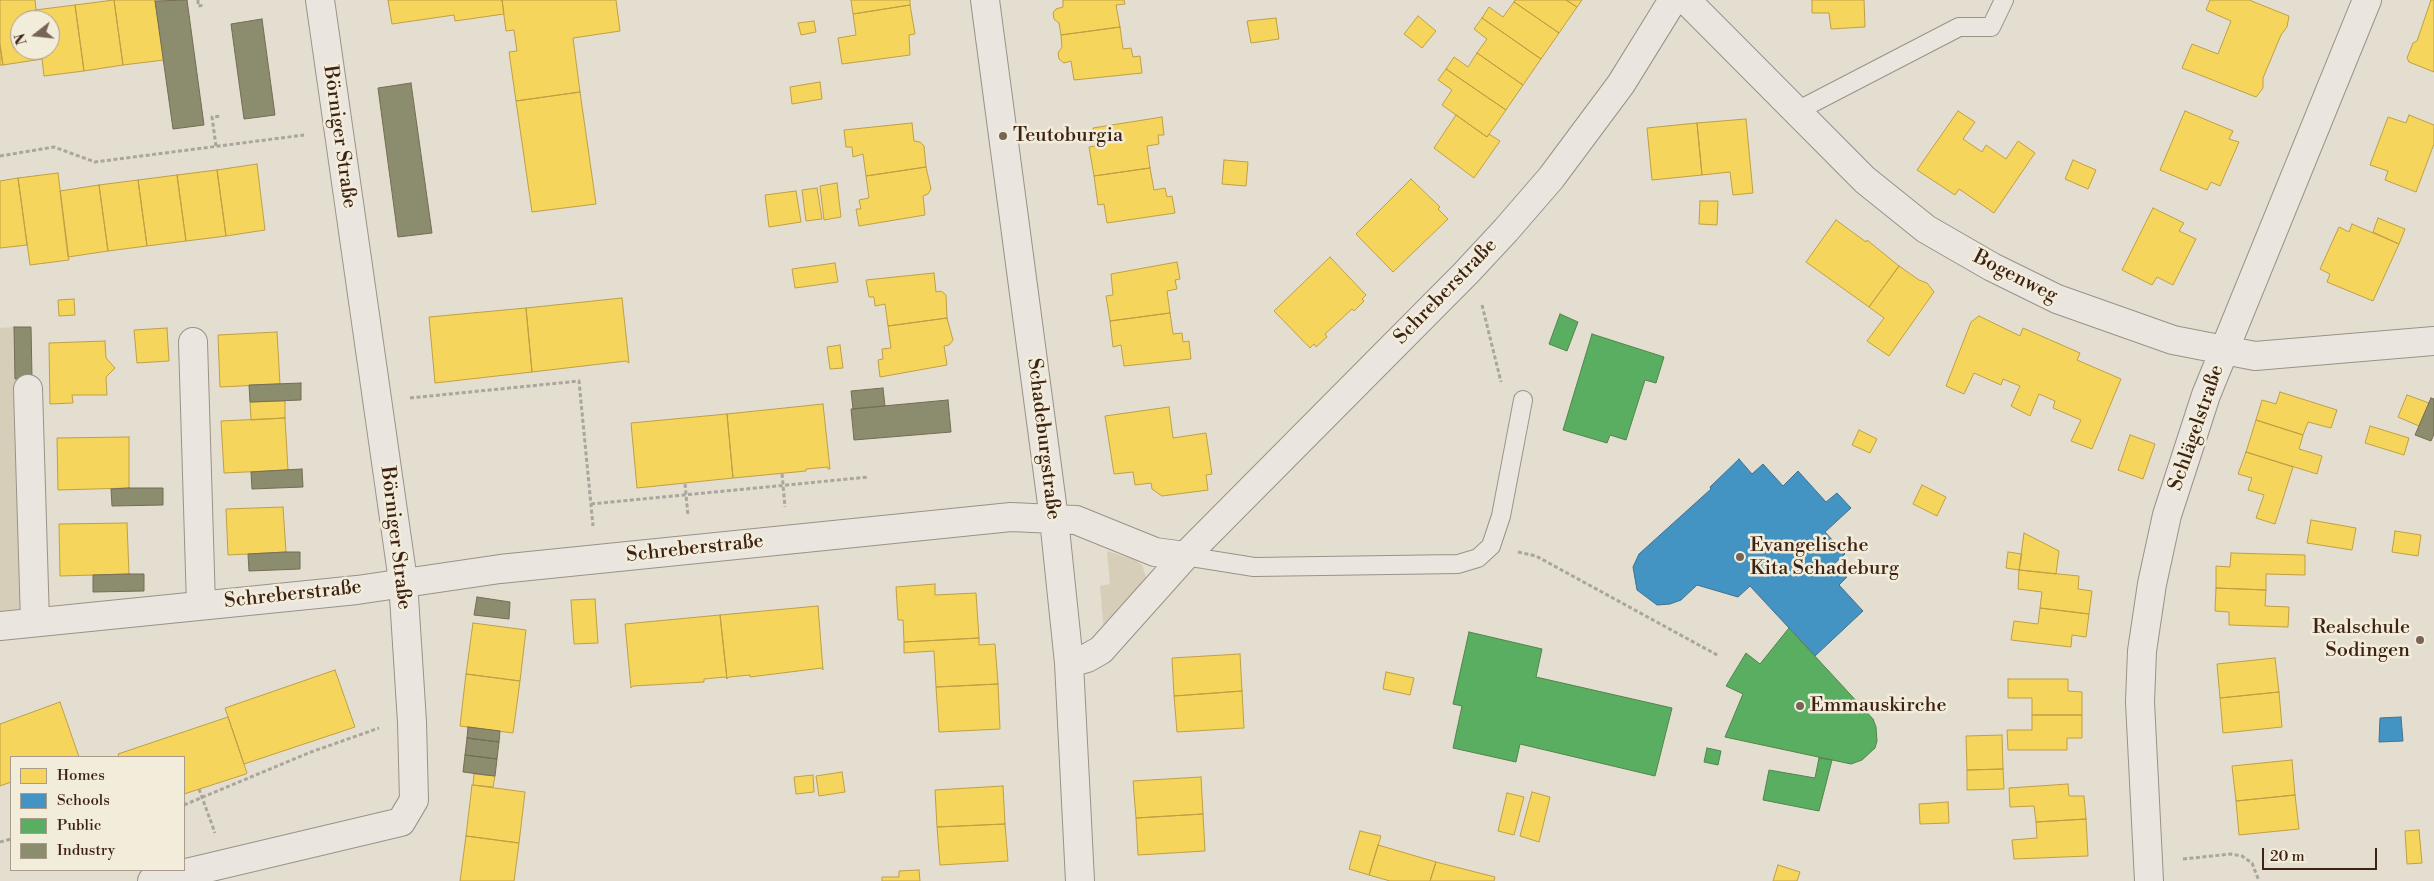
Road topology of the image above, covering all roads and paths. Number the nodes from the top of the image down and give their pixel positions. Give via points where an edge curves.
1 (198, 0) edge
2 (320, 0) edge
3 (984, 0) edge
4 (1673, 0) edge
5 (1686, 0) edge
6 (2004, 0) edge
7 (2367, 0) edge
8 (205, 5) dead end
9 (1795, 112) junction
10 (221, 116) dead end
11 (338, 131) junction
12 (216, 146) junction
13 (0, 156) edge
14 (1466, 274) junction
15 (2434, 341) edge
16 (193, 342) dead end
17 (2223, 350) junction
18 (28, 389) dead end
19 (1523, 400) joint
20 (377, 401) junction
21 (869, 477) dead end
22 (591, 504) junction
23 (1054, 519) junction
24 (1491, 546) junction
25 (1185, 556) junction
26 (596, 559) junction
27 (403, 581) junction
28 (200, 605) junction
29 (35, 622) junction
30 (0, 626) edge
31 (1719, 656) dead end
32 (1069, 663) junction
33 (412, 722) junction
34 (199, 789) dead end
35 (204, 798) junction
36 (185, 805) edge
37 (226, 864) junction
38 (2148, 872) edge
39 (152, 881) edge
40 (1080, 881) edge
41 (2259, 881) edge

1 - 8 path via 198,6
2 - 11 street, Börniger Straße
3 - 23 street, Schadeburgstraße
4 - 14 street, Schreberstraße via 1620,84 1551,178
5 - 9 street, Bogenweg
6 - 9 lane via 1990,27 1959,27
7 - 17 street, Schlägelstraße
9 - 17 street, Bogenweg via 1865,180 1926,229 1992,267 2057,299 2173,340
10 - 12 path via 212,117
11 - 12 path
11 - 20 street, Börniger Straße
12 - 13 path via 95,162 54,147
14 - 19 path via 1478,292 1504,393
14 - 25 street, Schreberstraße
15 - 17 street, Bogenweg via 2255,356
16 - 28 street, Schreberstraße
17 - 38 street, Schlägelstraße via 2167,515 2142,651 2140,702
18 - 29 street
19 - 24 lane via 1501,516
20 - 22 path via 579,381
20 - 27 street, Börniger Straße
21 - 22 path
22 - 26 path
23 - 25 street, Schreberstraße via 1076,520 1155,552
23 - 26 street, Schreberstraße via 1011,517
23 - 32 street, Schadeburgstraße
24 - 25 lane via 1478,558 1458,564 1254,567
24 - 31 path via 1536,556
25 - 32 street, Schreberstraße via 1101,650
26 - 27 street, Schreberstraße
27 - 28 street, Schreberstraße via 357,590
27 - 33 street, Börniger Straße
28 - 29 street, Schreberstraße
29 - 30 street, Schreberstraße
32 - 40 street, Schadeburgstraße
33 - 35 path via 386,726 311,752
33 - 37 street, Börniger Straße via 414,800 401,822
34 - 35 path
35 - 36 path
35 - 37 path
37 - 39 street, Börniger Straße
38 - 41 path via 2236,855 2252,863

